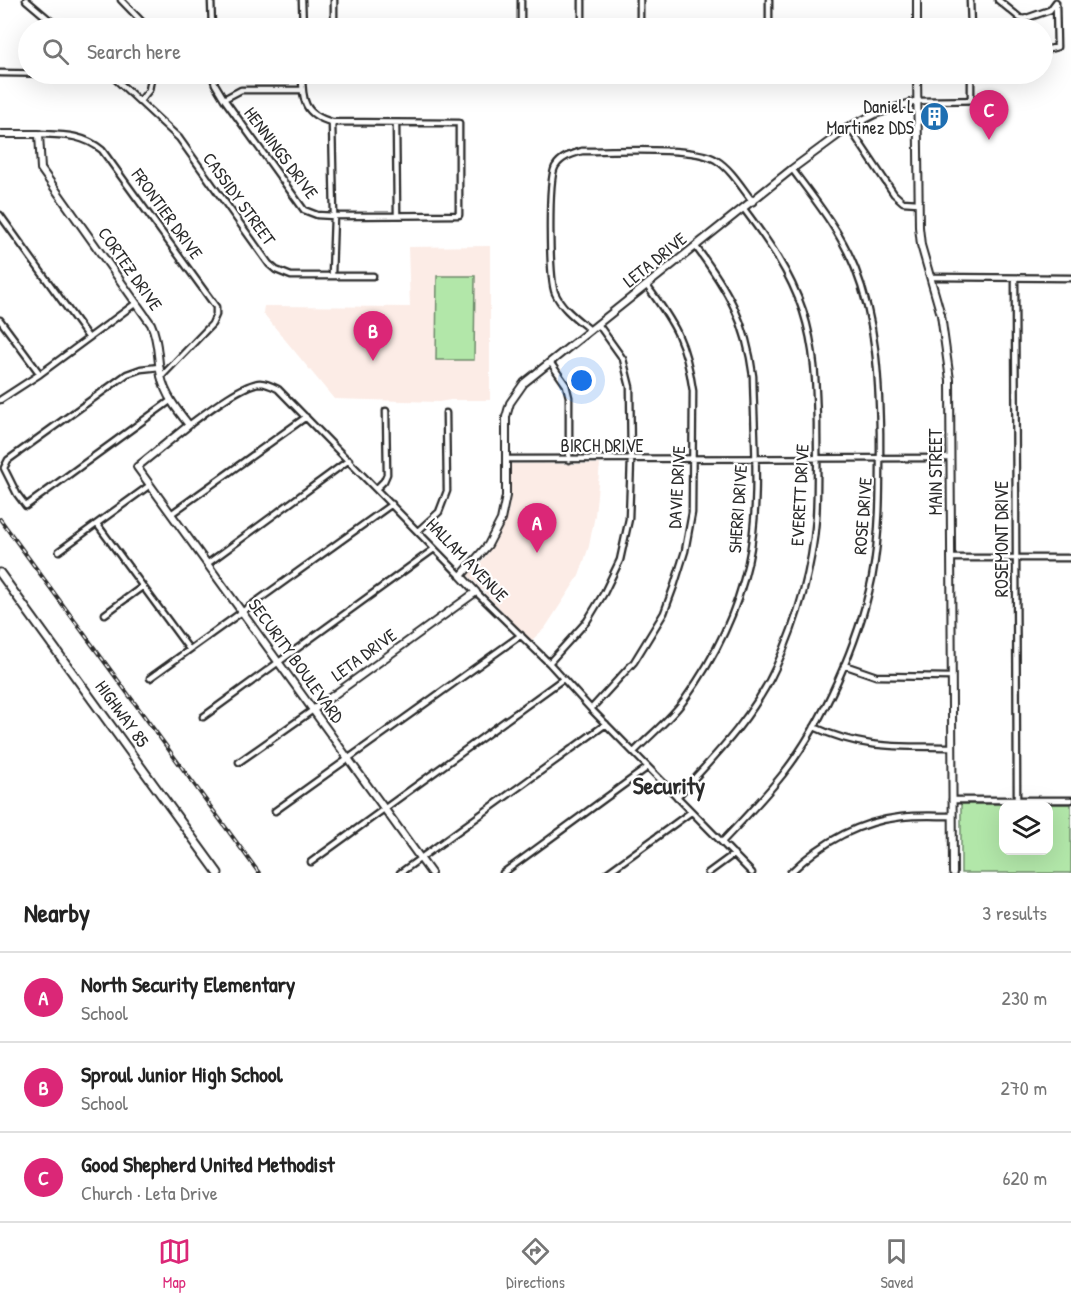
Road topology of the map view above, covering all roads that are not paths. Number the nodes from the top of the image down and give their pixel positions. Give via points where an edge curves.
1 (26, 0) edge
2 (211, 0) edge
3 (303, 0) edge
4 (334, 0) edge
5 (521, 0) edge
6 (582, 0) edge
7 (640, 0) edge
8 (769, 0) edge
9 (917, 0) edge
10 (970, 0) edge
11 (998, 0) edge
12 (124, 1) edge
13 (1057, 1) edge
14 (47, 18) edge
15 (139, 18) edge
16 (212, 18) edge
17 (303, 18) edge
18 (334, 18) edge
19 (522, 18) edge
20 (582, 18) edge
21 (640, 18) edge
22 (769, 18) edge
23 (917, 18) edge
24 (971, 18) edge
25 (1020, 18) edge
26 (1027, 18) edge
27 (1053, 48) edge
28 (0, 74) edge
29 (18, 74) edge
30 (121, 84) edge
31 (150, 84) edge
32 (214, 84) edge
33 (302, 84) edge
34 (917, 84) edge
35 (971, 84) edge
36 (302, 90) junction
37 (224, 99) junction
38 (971, 99) junction
39 (999, 100) dead end
40 (140, 101) junction
41 (917, 101) junction
42 (332, 122) junction
43 (396, 123) junction
44 (849, 127) junction
45 (0, 134) edge
46 (39, 134) junction
47 (792, 169) junction
48 (753, 202) junction
49 (918, 203) junction
50 (744, 209) junction
51 (0, 215) edge
52 (397, 215) junction
53 (334, 216) junction
54 (696, 246) junction
55 (332, 275) junction
56 (373, 276) dead end
57 (932, 277) junction
58 (1015, 278) junction
59 (1071, 278) edge
60 (647, 285) junction
61 (136, 303) junction
62 (0, 320) edge
63 (598, 324) junction
64 (590, 330) junction
65 (88, 337) junction
66 (550, 362) junction
67 (160, 367) junction
68 (40, 374) junction
69 (161, 377) junction
70 (0, 400) edge
71 (170, 400) junction
72 (386, 411) dead end
73 (446, 413) dead end
74 (306, 417) junction
75 (189, 425) junction
76 (817, 458) junction
77 (880, 458) junction
78 (950, 458) junction
79 (506, 459) junction
80 (631, 459) junction
81 (693, 459) junction
82 (755, 459) junction
83 (349, 460) junction
84 (569, 460) junction
85 (137, 467) joint
86 (150, 485) junction
87 (377, 488) junction
88 (392, 504) junction
89 (171, 514) junction
90 (97, 524) junction
91 (418, 531) junction
92 (434, 549) junction
93 (59, 551) dead end
94 (951, 558) junction
95 (1071, 558) edge
96 (1015, 559) junction
97 (207, 564) junction
98 (0, 573) edge
99 (461, 576) junction
100 (142, 587) junction
101 (476, 592) junction
102 (242, 612) junction
103 (105, 614) dead end
104 (521, 635) junction
105 (189, 649) junction
106 (278, 662) junction
107 (549, 663) junction
108 (844, 665) junction
109 (951, 677) junction
110 (150, 678) dead end
111 (563, 679) junction
112 (591, 709) junction
113 (313, 710) junction
114 (203, 717) dead end
115 (606, 724) junction
116 (814, 727) junction
117 (951, 747) junction
118 (634, 752) junction
119 (349, 760) junction
120 (239, 762) dead end
121 (648, 767) junction
122 (677, 797) junction
123 (952, 800) junction
124 (1017, 800) junction
125 (1071, 800) edge
126 (385, 809) junction
127 (276, 811) dead end
128 (691, 812) junction
129 (952, 816) junction
130 (722, 842) junction
131 (734, 854) junction
132 (420, 858) junction
133 (310, 862) dead end
134 (218, 873) edge
135 (400, 873) edge
136 (431, 873) edge
137 (503, 873) edge
138 (607, 873) edge
139 (708, 873) edge
140 (752, 873) edge
141 (790, 873) edge
142 (953, 873) edge

1 - 14 street
2 - 16 street
3 - 17 street
4 - 18 street
5 - 19 street
6 - 20 street
7 - 21 street
8 - 22 street
9 - 23 street
10 - 24 street
11 - 25 street
12 - 15 street
13 - 26 street via 1050,10
13 - 27 street via 1057,47
28 - 29 street
30 - 40 street, CASSIDY STREET
31 - 40 street
32 - 37 street, HENNINGS DRIVE
33 - 36 street
34 - 41 street, MAIN STREET
35 - 38 street
36 - 37 street via 241,90
36 - 42 street via 310,112
37 - 53 street, HENNINGS DRIVE via 304,210
38 - 39 street, LETA DRIVE
38 - 41 street, LETA DRIVE
40 - 55 street, CASSIDY STREET via 179,138 269,264 291,276
41 - 44 street, LETA DRIVE
41 - 49 street, MAIN STREET
42 - 43 street
42 - 53 street
43 - 52 street
43 - 52 street, HENNINGS DRIVE via 459,123 459,215
44 - 47 street, LETA DRIVE
44 - 49 street via 894,194 903,202
45 - 46 street, FRONTIER DRIVE
46 - 61 street, CORTEZ DRIVE via 41,169
46 - 69 street, FRONTIER DRIVE via 75,135 102,150 216,307 212,324
47 - 48 street, LETA DRIVE
47 - 77 street, ROSE DRIVE via 837,231 867,305 879,382
48 - 50 street, LETA DRIVE
48 - 64 street via 722,164 704,154 582,151 562,159 555,167 550,186 552,282 567,310
49 - 57 street, MAIN STREET via 920,236
50 - 54 street, LETA DRIVE
50 - 76 street, EVERETT DRIVE via 783,265 802,310 815,369
51 - 65 street
52 - 53 street, HENNINGS DRIVE
53 - 55 street
54 - 60 street, LETA DRIVE
54 - 82 street, SHERRI DRIVE via 733,303 743,328 753,376
55 - 56 street, CASSIDY STREET
57 - 58 street
57 - 78 street, MAIN STREET via 948,358
58 - 59 street
58 - 96 street, ROSEMONT DRIVE
60 - 63 street, LETA DRIVE
60 - 81 street, DAVIE DRIVE via 673,322 686,351 693,391
61 - 65 street
61 - 67 street, CORTEZ DRIVE via 156,335
62 - 68 street
63 - 64 street, LETA DRIVE
63 - 80 street via 617,349 627,372
64 - 66 street, LETA DRIVE
65 - 68 street
66 - 79 street, LETA DRIVE via 524,383 510,403
66 - 84 street via 566,385 569,397
67 - 69 street, CORTEZ DRIVE
67 - 71 street via 127,374 8,460 4,468 17,494 26,506
68 - 70 street
69 - 71 street, CORTEZ DRIVE
71 - 75 street, CORTEZ DRIVE
72 - 87 street via 387,474
73 - 91 street via 447,491 439,512
74 - 75 street, HALLAM AVENUE via 278,389 258,383 246,386
74 - 83 street, HALLAM AVENUE
74 - 89 street
75 - 85 street, HALLAM AVENUE
76 - 77 street, BIRCH DRIVE
76 - 82 street, BIRCH DRIVE
76 - 122 street, EVERETT DRIVE via 816,519 808,569 776,668 735,734
77 - 78 street, BIRCH DRIVE
77 - 108 street, ROSE DRIVE via 872,579
78 - 94 street, MAIN STREET
79 - 84 street, BIRCH DRIVE
79 - 99 street, LETA DRIVE via 506,496 501,520 488,545
80 - 81 street, BIRCH DRIVE
80 - 84 street, BIRCH DRIVE
80 - 107 street via 629,519 620,560 587,621
81 - 82 street, BIRCH DRIVE
81 - 112 street, DAVIE DRIVE via 692,513 685,550 664,613 634,662
82 - 118 street, SHERRI DRIVE via 748,563 729,622 683,701
83 - 87 street, HALLAM AVENUE
83 - 97 street
85 - 86 street, SECURITY BOULEVARD
86 - 89 street, SECURITY BOULEVARD
86 - 90 street
87 - 88 street, HALLAM AVENUE
88 - 91 street, HALLAM AVENUE
88 - 102 street
89 - 97 street, SECURITY BOULEVARD
90 - 93 street
90 - 100 street
91 - 92 street, HALLAM AVENUE
92 - 99 street, HALLAM AVENUE
92 - 106 street
94 - 96 street
94 - 109 street, MAIN STREET
95 - 96 street
96 - 124 street, ROSEMONT DRIVE
97 - 102 street, SECURITY BOULEVARD
98 - 134 main road, HIGHWAY 85
99 - 101 street, HALLAM AVENUE
100 - 103 street
100 - 105 street
101 - 104 street, HALLAM AVENUE
101 - 113 street, LETA DRIVE
102 - 105 street
102 - 106 street, SECURITY BOULEVARD
104 - 107 street, HALLAM AVENUE
104 - 119 street
105 - 110 street
106 - 113 street, SECURITY BOULEVARD
106 - 114 street
107 - 111 street, HALLAM AVENUE
108 - 109 street via 876,676
108 - 116 street, ROSE DRIVE
109 - 117 street, MAIN STREET
111 - 112 street, HALLAM AVENUE
111 - 126 street
112 - 115 street, HALLAM AVENUE
113 - 119 street, SECURITY BOULEVARD
113 - 120 street, LETA DRIVE
115 - 118 street, HALLAM AVENUE
115 - 132 street
116 - 117 street via 838,738 874,746
116 - 130 street, ROSE DRIVE via 784,773
117 - 123 street, MAIN STREET
118 - 121 street, HALLAM AVENUE
119 - 126 street, SECURITY BOULEVARD
119 - 127 street
121 - 122 street, HALLAM AVENUE
121 - 137 street
122 - 128 street, HALLAM AVENUE
123 - 124 street
123 - 129 street, MAIN STREET
124 - 125 street
126 - 132 street, SECURITY BOULEVARD
126 - 133 street
128 - 130 street, HALLAM AVENUE
128 - 138 street
129 - 141 street via 902,817 857,828 827,842
129 - 142 street, MAIN STREET
130 - 131 street, HALLAM AVENUE
131 - 139 street
131 - 140 street, HALLAM AVENUE
132 - 135 street
132 - 136 street, SECURITY BOULEVARD

